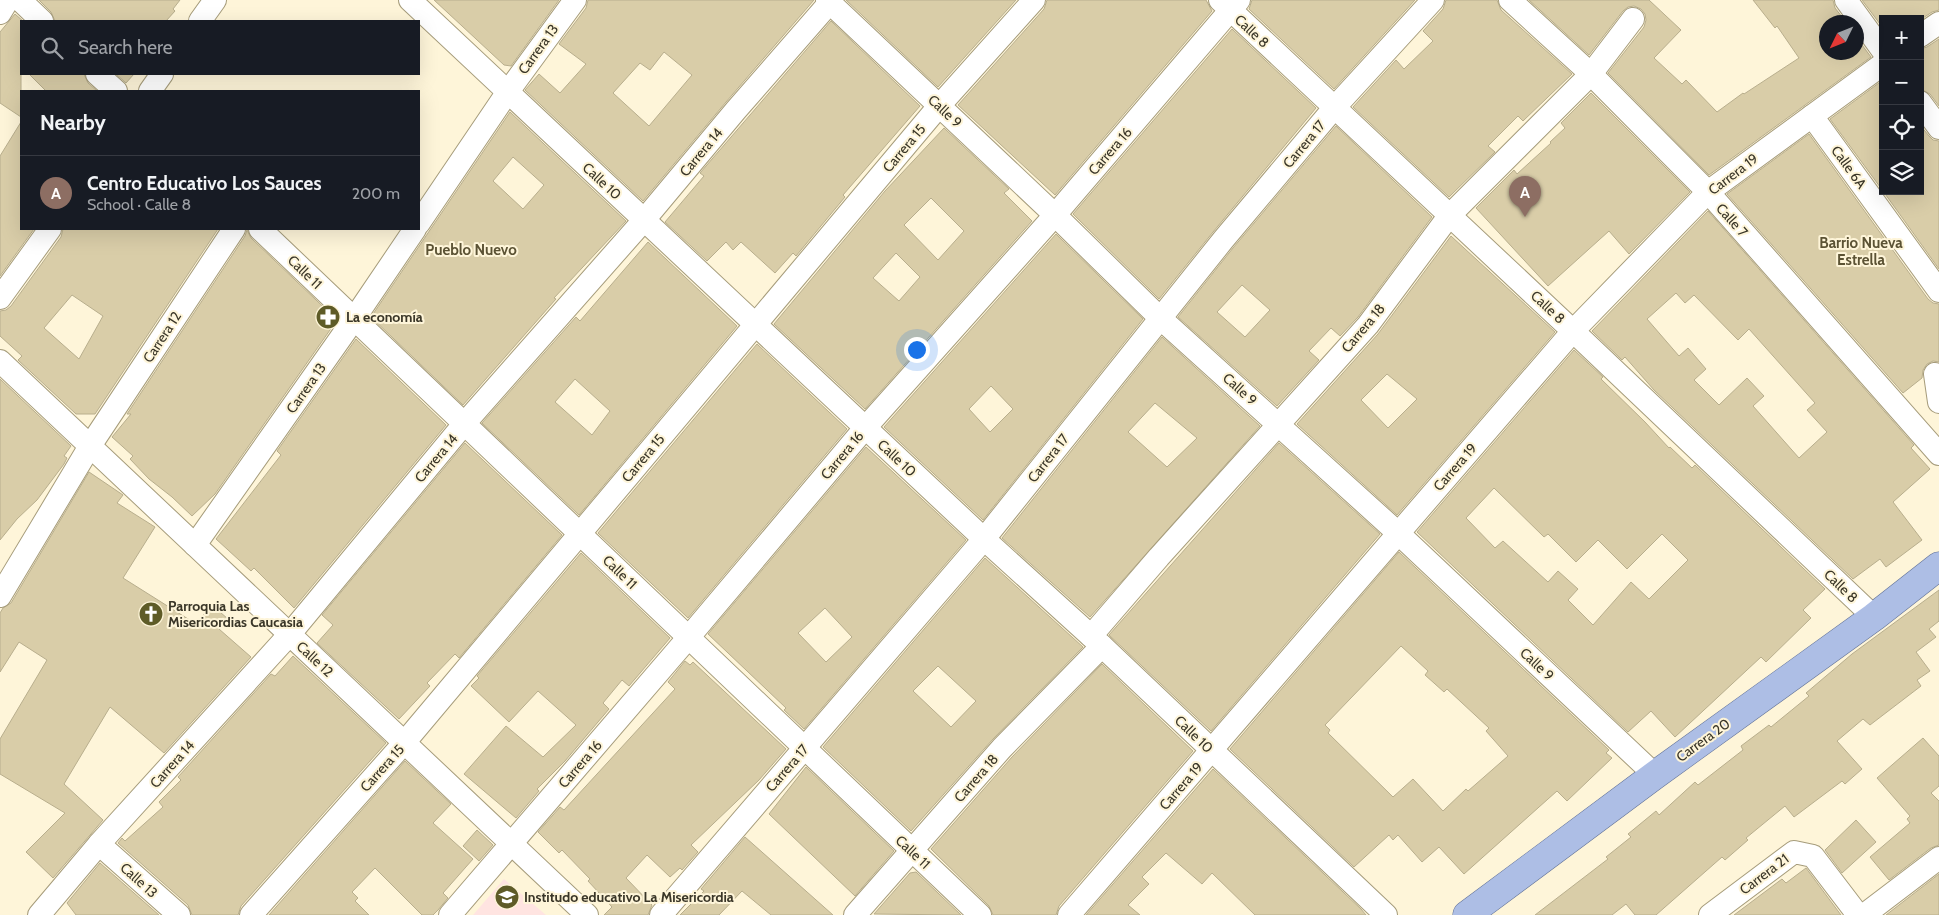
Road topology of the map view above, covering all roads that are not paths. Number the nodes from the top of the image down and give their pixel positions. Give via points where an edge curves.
1 (8, 0) edge
2 (20, 0) edge
3 (215, 0) edge
4 (410, 0) edge
5 (575, 0) edge
6 (1034, 0) edge
7 (1433, 0) edge
8 (1510, 0) edge
9 (1846, 0) edge
10 (830, 1) edge
11 (1230, 3) edge
12 (0, 13) edge
13 (1633, 19) dead end
14 (41, 20) edge
15 (201, 20) edge
16 (1939, 23) edge
17 (1924, 33) edge
18 (1879, 45) edge
19 (1879, 67) edge
20 (1591, 74) junction
21 (98, 75) edge
22 (161, 75) edge
23 (115, 90) edge
24 (151, 90) edge
25 (507, 93) junction
26 (1922, 105) edge
27 (939, 106) junction
28 (1334, 108) junction
29 (1812, 116) junction
30 (1939, 128) edge
31 (1708, 192) junction
32 (1056, 215) junction
33 (1449, 216) junction
34 (644, 220) junction
35 (420, 223) edge
36 (49, 230) edge
37 (233, 230) edge
38 (261, 230) edge
39 (414, 230) edge
40 (1939, 291) edge
41 (0, 298) edge
42 (1159, 317) junction
43 (354, 319) junction
44 (755, 325) junction
45 (1573, 330) junction
46 (0, 362) edge
47 (1935, 374) dead end
48 (1939, 402) edge
49 (464, 424) junction
50 (1280, 424) junction
51 (865, 428) junction
52 (90, 446) junction
53 (1939, 454) edge
54 (1398, 533) junction
55 (580, 534) junction
56 (984, 539) junction
57 (195, 545) junction
58 (1939, 566) edge
59 (0, 596) edge
60 (1874, 617) junction
61 (289, 635) junction
62 (688, 638) junction
63 (1096, 641) junction
64 (404, 743) junction
65 (804, 748) junction
66 (1211, 750) junction
67 (1655, 775) junction
68 (99, 844) junction
69 (511, 844) junction
70 (913, 852) junction
71 (1939, 858) edge
72 (39, 915) edge
73 (179, 915) edge
74 (250, 915) edge
75 (450, 915) edge
76 (587, 915) edge
77 (661, 915) edge
78 (855, 915) edge
79 (980, 915) edge
80 (1069, 915) edge
81 (1386, 915) edge
82 (1467, 915) edge
83 (1710, 915) edge
84 (1858, 915) edge
85 (1864, 915) edge

1 - 12 street
2 - 14 street
3 - 15 street
4 - 25 street, Calle 10
5 - 25 street, Carrera 13
6 - 27 street, Carrera 15
7 - 28 street, Carrera 17
8 - 20 street, Calle 7
9 - 18 street
10 - 27 street, Calle 9
10 - 34 street, Carrera 14
11 - 28 street, Calle 8
11 - 32 street, Carrera 16
13 - 20 street, Carrera 18
16 - 17 street
19 - 29 street, Carrera 19
20 - 31 street, Calle 7
20 - 33 street, Carrera 18
21 - 23 street
22 - 24 street
25 - 34 street, Calle 10
25 - 35 street, Carrera 13
26 - 30 street
27 - 32 street, Calle 9
27 - 44 street, Carrera 15
28 - 33 street, Calle 8
28 - 42 street, Carrera 17
29 - 31 street, Carrera 19
29 - 40 street, Calle 6A
31 - 45 street, Carrera 19
31 - 53 street, Calle 7
32 - 42 street, Calle 9
32 - 51 street, Carrera 16
33 - 45 street, Calle 8
33 - 50 street, Carrera 18 via 1368,325
34 - 44 street, Calle 10
34 - 49 street, Carrera 14
36 - 41 street
37 - 52 street, Carrera 12
38 - 43 street, Calle 11
39 - 43 street, Carrera 13
42 - 50 street, Calle 9
42 - 56 street, Carrera 17
43 - 49 street, Calle 11
43 - 57 street, Carrera 13
44 - 51 street, Calle 10
44 - 55 street, Carrera 15
45 - 54 street, Carrera 19
45 - 60 street, Calle 8
46 - 52 street, Calle 12
47 - 48 street
49 - 55 street, Calle 11
49 - 61 street, Carrera 14
50 - 54 street, Calle 9
50 - 63 street, Carrera 18 via 1159,557
51 - 56 street, Calle 10
51 - 62 street, Carrera 16
52 - 57 street, Calle 12
52 - 59 street, Carrera 12
54 - 66 street, Carrera 19
54 - 67 street, Calle 9
55 - 62 street, Calle 11
55 - 64 street, Carrera 15
56 - 63 street, Calle 10
56 - 65 street, Carrera 17
57 - 61 street, Calle 12
58 - 60 main road, Carrera 20
60 - 67 main road, Carrera 20
61 - 64 street, Calle 12
61 - 68 street, Carrera 14
62 - 65 street, Calle 11
62 - 69 street, Carrera 16
63 - 66 street, Calle 10
63 - 70 street, Carrera 18
64 - 69 street, Calle 12
64 - 74 street, Carrera 15
65 - 70 street, Calle 11
65 - 77 street, Carrera 17
66 - 80 street, Carrera 19
66 - 81 street, Calle 10
67 - 82 main road, Carrera 20
68 - 72 street, Carrera 14
68 - 73 street, Calle 13
69 - 75 street, Carrera 16
69 - 76 street, Calle 12
70 - 78 street, Carrera 18
70 - 79 street, Calle 11
71 - 85 street
83 - 84 street, Carrera 21 via 1794,852 1813,856

